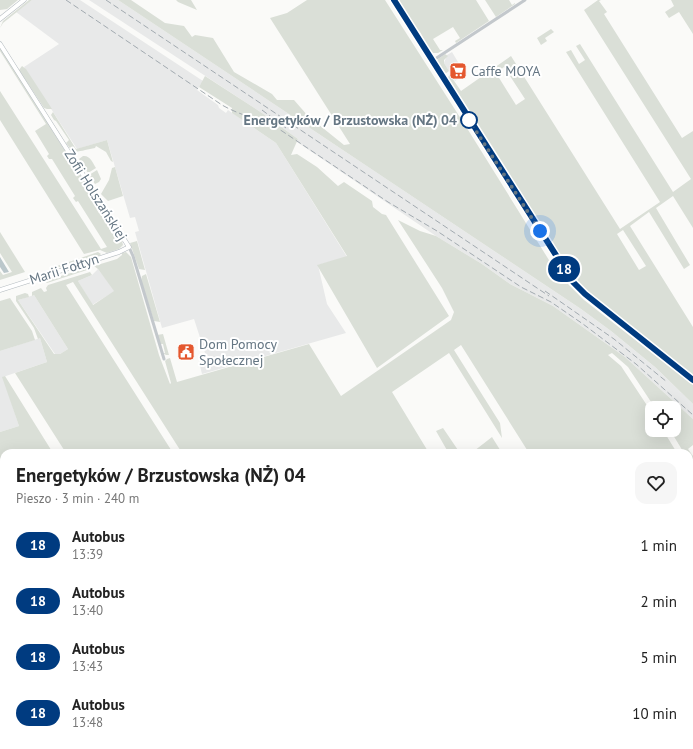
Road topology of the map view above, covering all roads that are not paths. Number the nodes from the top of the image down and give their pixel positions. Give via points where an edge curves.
1 (24, 0) edge
2 (394, 0) edge
3 (525, 0) edge
4 (0, 19) edge
5 (0, 44) edge
6 (432, 61) junction
7 (128, 247) junction
8 (0, 290) edge
9 (164, 359) dead end
10 (693, 380) edge

1 - 4 main road
2 - 6 main road
3 - 6 street
5 - 7 main road, Zofii Holszańskiej
6 - 10 main road via 573,282
7 - 8 main road, Marii Fołtyn
7 - 9 street, Zofii Holszańskiej via 133,256

